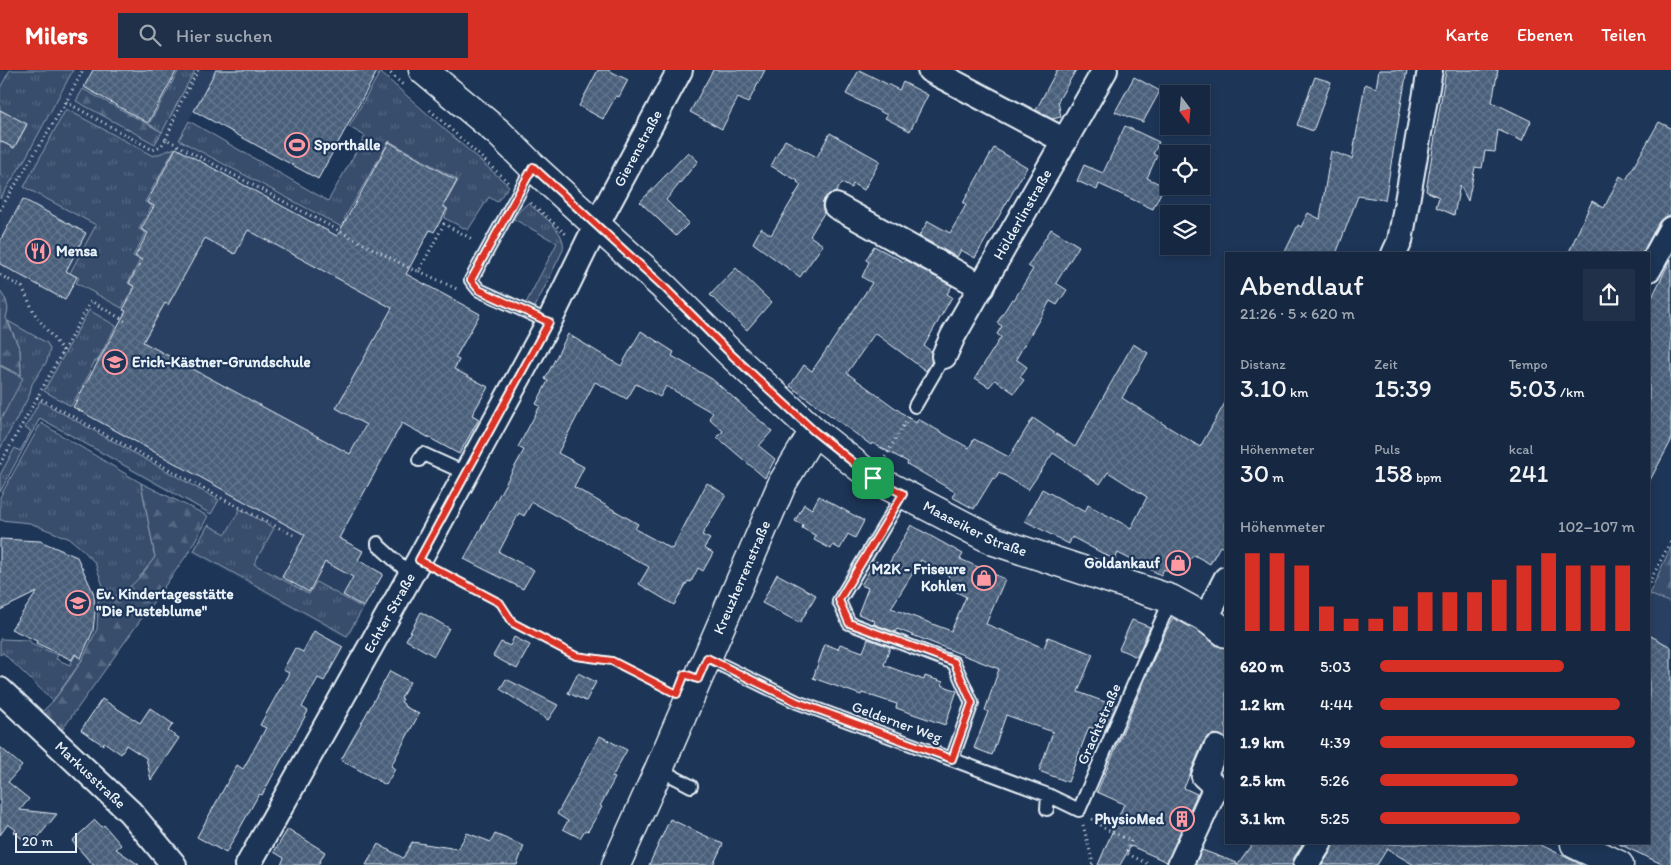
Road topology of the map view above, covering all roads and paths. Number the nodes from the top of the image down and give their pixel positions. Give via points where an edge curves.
1 (83, 70) edge
2 (198, 70) edge
3 (386, 70) edge
4 (680, 70) edge
5 (930, 70) edge
6 (1105, 70) edge
7 (1430, 70) edge
8 (415, 80) edge
9 (66, 102) junction
10 (428, 108) dead end
11 (166, 139) junction
12 (1065, 141) junction
13 (533, 167) junction
14 (519, 192) junction
15 (836, 206) dead end
16 (0, 210) edge
17 (596, 226) junction
18 (1671, 229) edge
19 (488, 248) junction
20 (584, 251) junction
21 (1395, 252) edge
22 (1650, 268) edge
23 (0, 275) edge
24 (982, 287) junction
25 (125, 320) dead end
26 (549, 322) junction
27 (64, 352) junction
28 (944, 356) joint
29 (37, 397) junction
30 (915, 406) joint
31 (814, 431) junction
32 (419, 460) dead end
33 (0, 464) edge
34 (465, 473) junction
35 (873, 478) junction
36 (903, 494) junction
37 (293, 535) dead end
38 (1671, 541) edge
39 (378, 543) dead end
40 (415, 567) junction
41 (1650, 581) edge
42 (1225, 584) edge
43 (1171, 599) junction
44 (1216, 626) edge
45 (707, 658) junction
46 (0, 690) edge
47 (669, 690) dead end
48 (1216, 748) dead end
49 (952, 759) junction
50 (659, 769) junction
51 (691, 786) dead end
52 (1048, 795) junction
53 (1047, 809) dead end
54 (1079, 810) junction
55 (1319, 844) edge
56 (1575, 844) edge
57 (174, 865) edge
58 (248, 865) edge
59 (616, 865) edge
60 (1092, 865) edge
61 (1150, 865) edge
62 (1180, 865) edge
63 (1306, 865) edge
64 (1619, 865) edge

1 - 9 path
2 - 11 path
3 - 8 path
4 - 17 street, Gierenstraße
5 - 12 street
6 - 12 street, Hölderlinstraße
7 - 21 street via 1400,240
8 - 13 street, Maaseiker Straße via 499,133
9 - 11 path via 153,150
9 - 16 path
10 - 14 path
11 - 19 path via 413,270 419,270 444,224
12 - 24 street, Hölderlinstraße
13 - 14 lane
13 - 17 street, Maaseiker Straße
14 - 19 lane
14 - 20 path
15 - 24 street
17 - 20 street, Echter Straße
17 - 31 street, Maaseiker Straße
18 - 22 street
19 - 26 lane via 471,280 479,290
20 - 26 street, Echter Straße
23 - 27 path via 22,287 36,316
24 - 28 street, Hölderlinstraße
25 - 27 path via 91,301
26 - 34 street, Echter Straße
27 - 29 path
28 - 30 lane
29 - 33 path
29 - 37 path
30 - 35 path
31 - 35 street, Maaseiker Straße
31 - 45 street, Kreuzherrenstraße via 783,482
32 - 34 lane via 423,454
34 - 40 street, Echter Straße
35 - 36 street, Maaseiker Straße
36 - 43 street, Maaseiker Straße via 994,540
36 - 49 lane via 839,600 849,623 954,662 972,703
38 - 41 path
39 - 40 lane
40 - 47 path via 500,603 513,623 576,656 612,661
40 - 58 street, Echter Straße
42 - 44 street
43 - 44 street, Maaseiker Straße
43 - 54 lane, Grachtstraße
45 - 49 lane, Gelderner Weg via 754,687
45 - 50 street, Kreuzherrenstraße
46 - 57 street, Markusstraße via 130,812
48 - 62 street via 1204,776 1216,787
49 - 52 lane, Gelderner Weg
50 - 51 lane
50 - 59 street, Kreuzherrenstraße
52 - 53 lane
52 - 54 lane, Gelderner Weg
54 - 60 path
54 - 61 path via 1104,828 1131,841 1126,852
55 - 63 street
56 - 64 street

